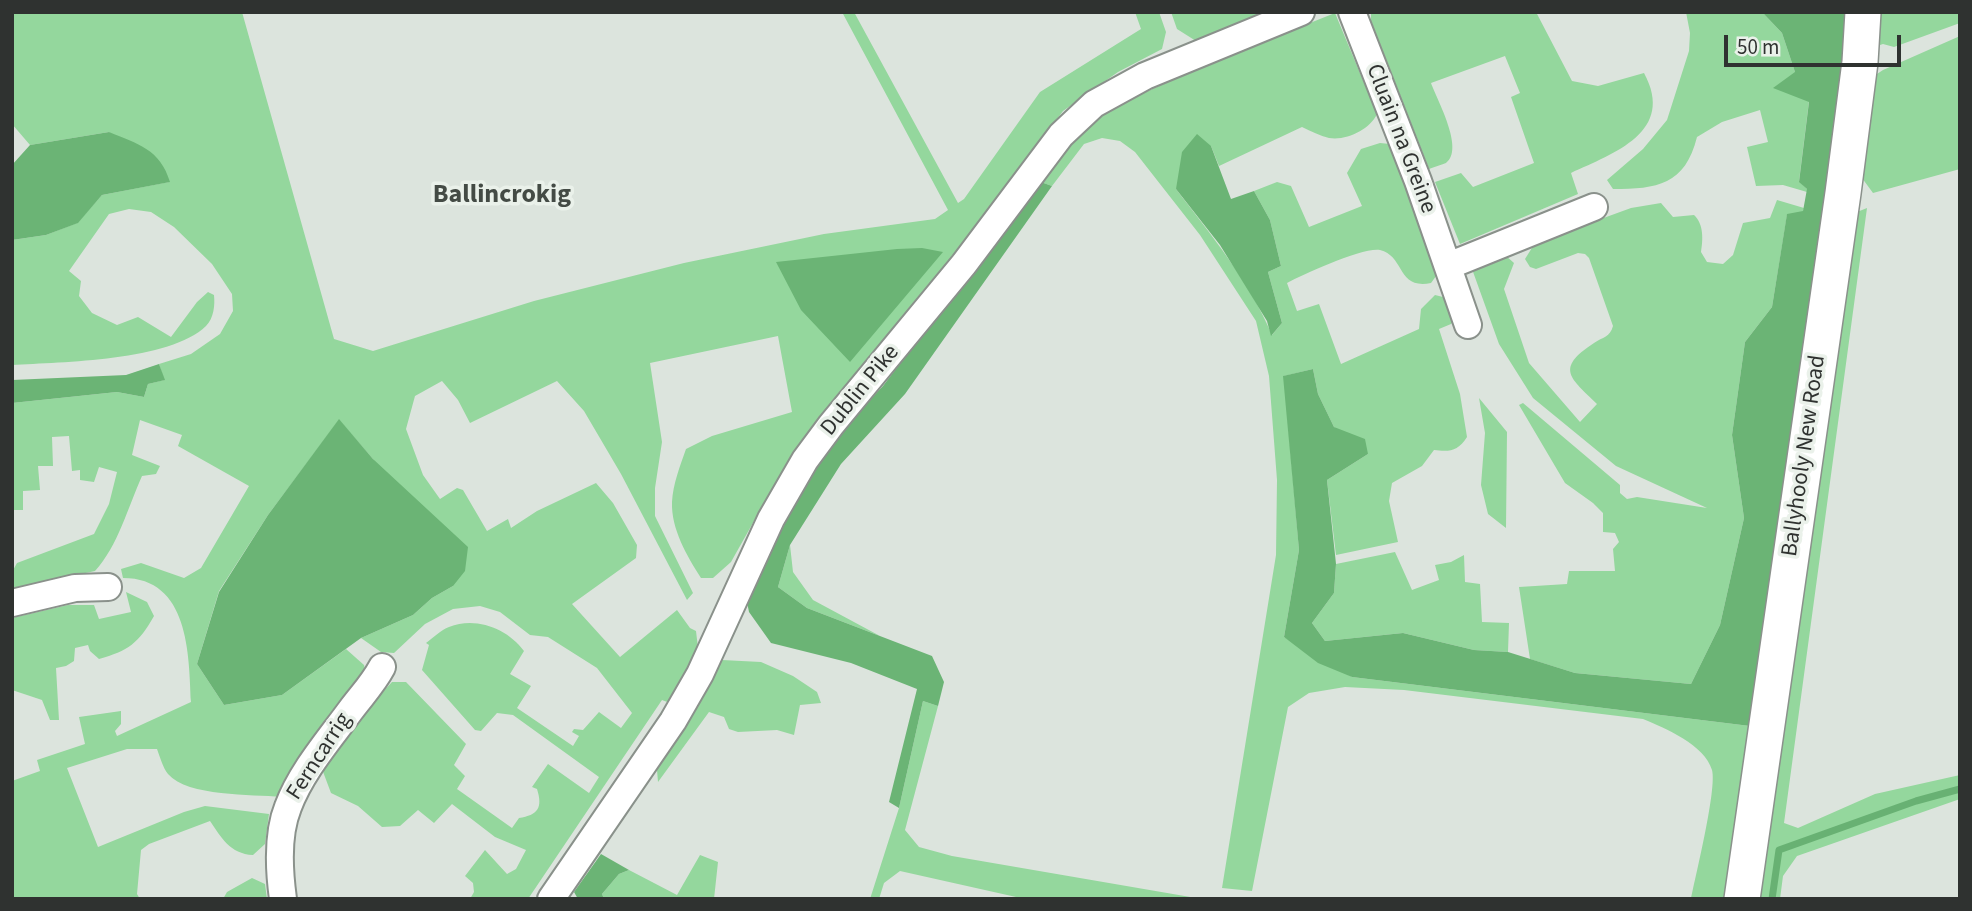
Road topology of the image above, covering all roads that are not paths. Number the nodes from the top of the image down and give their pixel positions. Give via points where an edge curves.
1 (1301, 12) edge
2 (1352, 12) edge
3 (1863, 12) edge
4 (1594, 207) dead end
5 (1448, 266) junction
6 (1468, 325) dead end
7 (108, 587) dead end
8 (12, 603) edge
9 (382, 667) dead end
10 (284, 899) edge
11 (551, 899) edge
12 (1742, 899) edge

1 - 11 street, Dublin Pike via 1145,76 1094,104 1061,135 964,264 805,460 771,519 673,722
2 - 5 street, Cluain na Greine
3 - 12 main road, Ballyhooly New Road via 1843,193
4 - 5 street
5 - 6 street, Cluain na Greine
7 - 8 street via 75,588
9 - 10 street, Ferncarrig via 299,783 287,809 281,866

